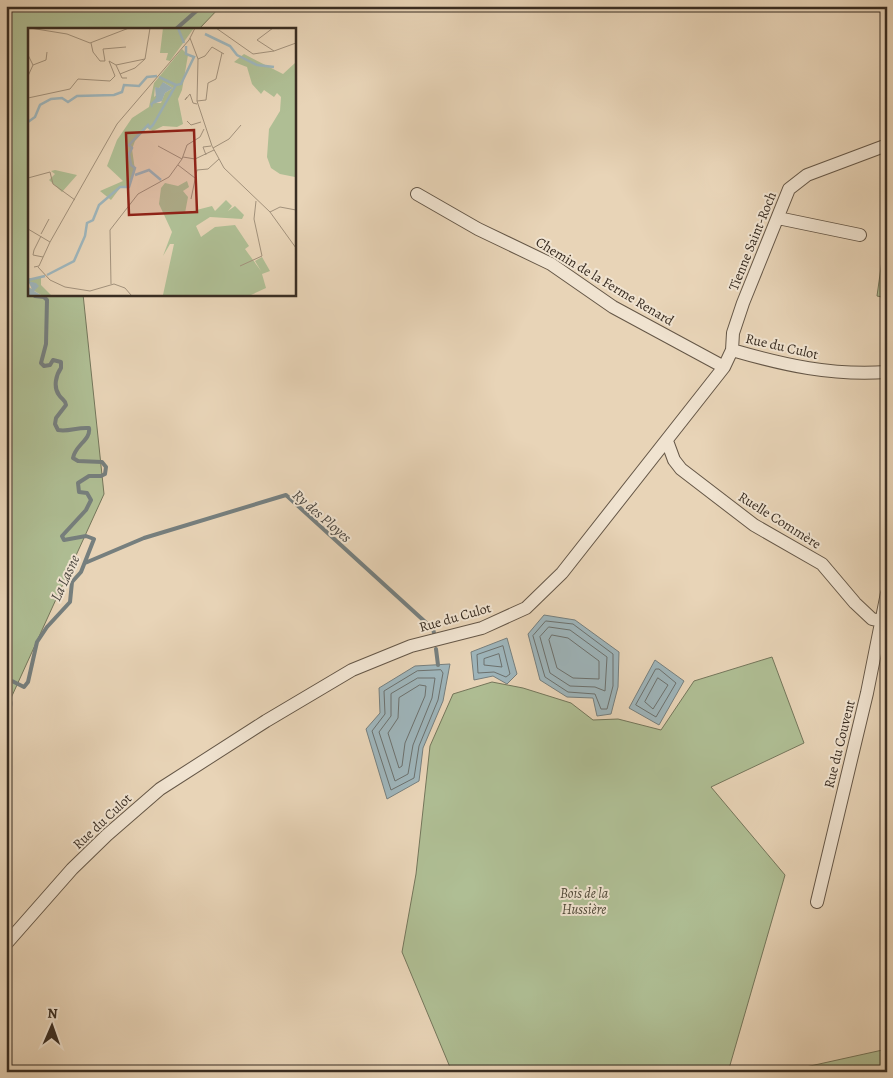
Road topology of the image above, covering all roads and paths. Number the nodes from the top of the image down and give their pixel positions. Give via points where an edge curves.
1 (887, 145) edge
2 (417, 194) dead end
3 (778, 218) junction
4 (860, 235) dead end
5 (732, 350) junction
6 (724, 367) junction
7 (887, 372) edge
8 (667, 441) junction
9 (887, 593) edge
10 (881, 622) junction
11 (817, 902) dead end
12 (6, 944) edge

1 - 3 street, Tienne Saint-Roch via 807,176 790,190
2 - 6 street, Chemin de la Ferme Renard via 478,229 551,264 613,307
3 - 4 street
3 - 5 street, Tienne Saint-Roch via 733,333
5 - 6 street, Rue du Culot
5 - 7 street, Rue du Culot via 797,368
6 - 8 street, Rue du Culot
8 - 10 street, Ruelle Commère via 681,469 754,524 822,564 855,603 872,619
8 - 12 street, Rue du Culot via 562,573 526,608 482,628 412,646 352,670 160,789 72,869
9 - 10 street, Rue du Couvent
10 - 11 street, Rue du Couvent

